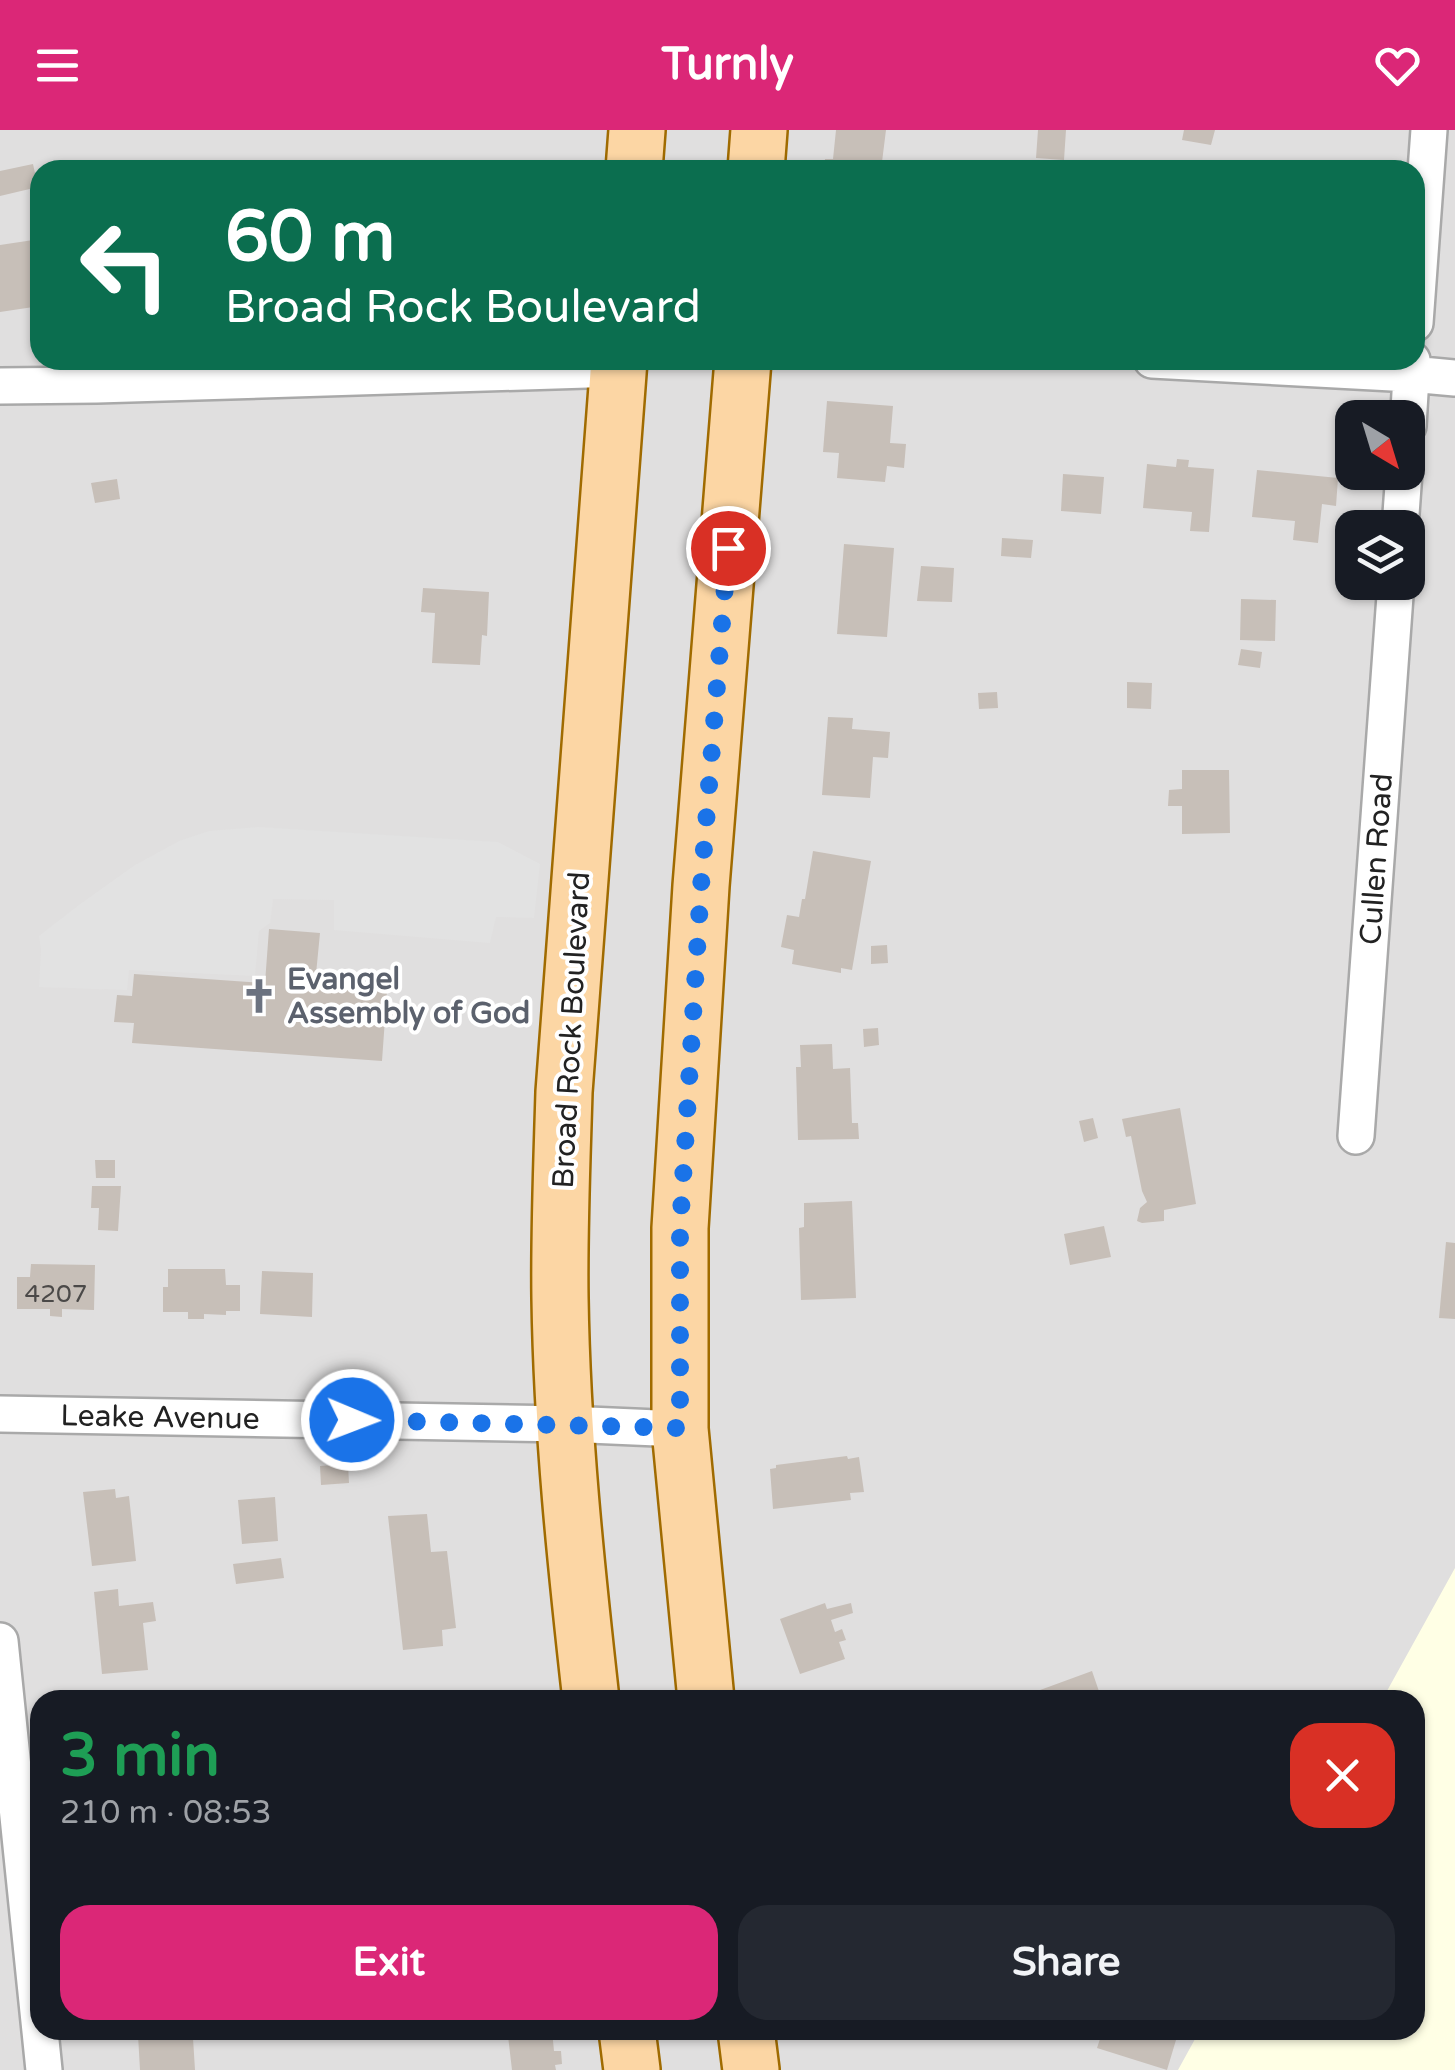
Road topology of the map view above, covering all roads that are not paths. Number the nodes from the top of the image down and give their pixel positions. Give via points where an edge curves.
1 (637, 130) edge
2 (758, 130) edge
3 (1429, 130) edge
4 (635, 160) edge
5 (756, 160) edge
6 (1425, 185) edge
7 (475, 370) edge
8 (619, 370) edge
9 (742, 370) edge
10 (1412, 370) edge
11 (1424, 370) edge
12 (1455, 378) edge
13 (0, 386) edge
14 (1410, 400) edge
15 (1395, 600) edge
16 (1356, 1136) dead end
17 (0, 1414) edge
18 (566, 1424) junction
19 (680, 1428) junction
20 (0, 1641) edge
21 (590, 1690) edge
22 (705, 1690) edge
23 (30, 1934) edge
24 (41, 2040) edge
25 (628, 2040) edge
26 (748, 2040) edge
27 (44, 2070) edge
28 (632, 2070) edge
29 (752, 2070) edge

1 - 4 main road
2 - 5 main road
3 - 6 street
7 - 13 street
8 - 18 main road, Broad Rock Boulevard via 564,1092 560,1298
9 - 19 main road via 680,1228
10 - 14 street
11 - 12 street
15 - 16 street, Cullen Road
17 - 18 street, Leake Avenue
18 - 19 street, Leake Avenue
18 - 21 main road, Broad Rock Boulevard
19 - 22 main road
20 - 23 street
24 - 27 street
25 - 28 main road
26 - 29 main road

